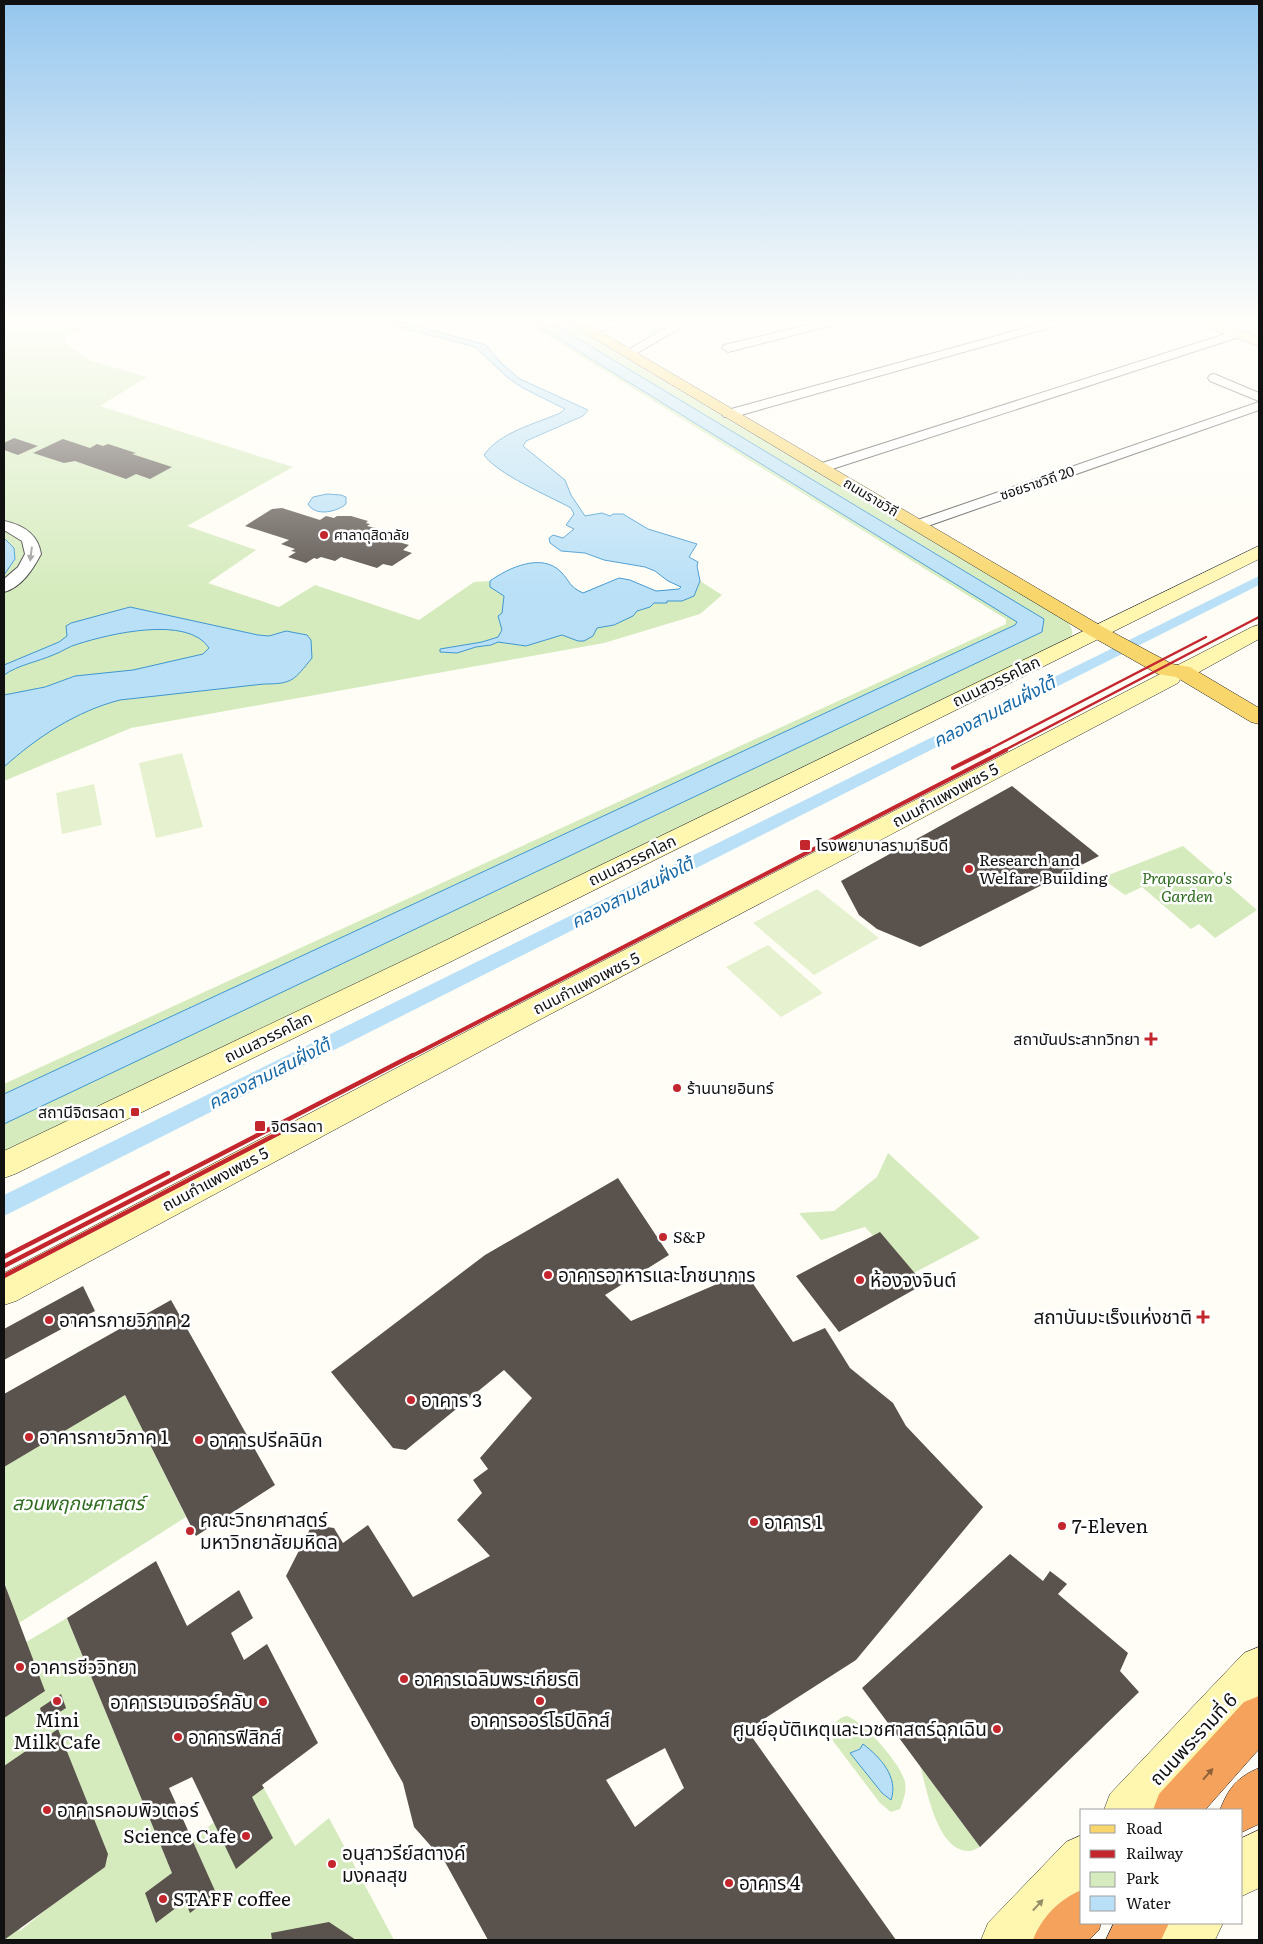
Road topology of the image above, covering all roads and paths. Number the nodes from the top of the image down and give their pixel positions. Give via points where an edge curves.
1 (729, 414) edge
2 (994, 414) edge
3 (1237, 414) edge
4 (821, 468) junction
5 (4, 525) edge
6 (917, 525) junction
7 (1259, 552) edge
8 (4, 587) edge
9 (1259, 631) edge
10 (1102, 634) junction
11 (1174, 676) junction
12 (1253, 719) edge
13 (1259, 736) edge
14 (4, 1165) edge
15 (4, 1290) edge
16 (1259, 1668) edge
17 (1259, 1717) edge
18 (1259, 1790) edge
19 (1127, 1809) edge
20 (1176, 1809) edge
21 (1243, 1809) edge
22 (1259, 1853) edge
23 (1080, 1860) edge
24 (1243, 1872) edge
25 (1080, 1915) edge
26 (1144, 1924) edge
27 (1198, 1924) edge
28 (1005, 1940) edge
29 (1057, 1940) edge
30 (1130, 1940) edge
31 (1184, 1940) edge

1 - 4 main road, ถนนราชวิถี
2 - 4 street
3 - 6 street, ซอยราชวิถี 20
4 - 6 main road, ถนนราชวิถี
5 -> 8 street via 23,533 32,546 33,554 25,570
6 - 10 main road, ถนนราชวิถี
7 - 10 street, ถนนสวรรคโลก
9 - 11 street, ถนนกำแพงเพชร 5
10 - 11 main road, ถนนราชวิถี
10 - 14 street, ถนนสวรรคโลก
11 - 12 main road
11 - 13 main road, ถนนราชวิถี via 1189,694
11 - 15 street, ถนนกำแพงเพชร 5
16 - 19 street, ถนนพระรามที่ 6
20 -> 17 highway
18 - 21 highway
22 - 24 street
28 -> 23 street
25 - 29 highway
26 - 30 highway
27 - 31 street

